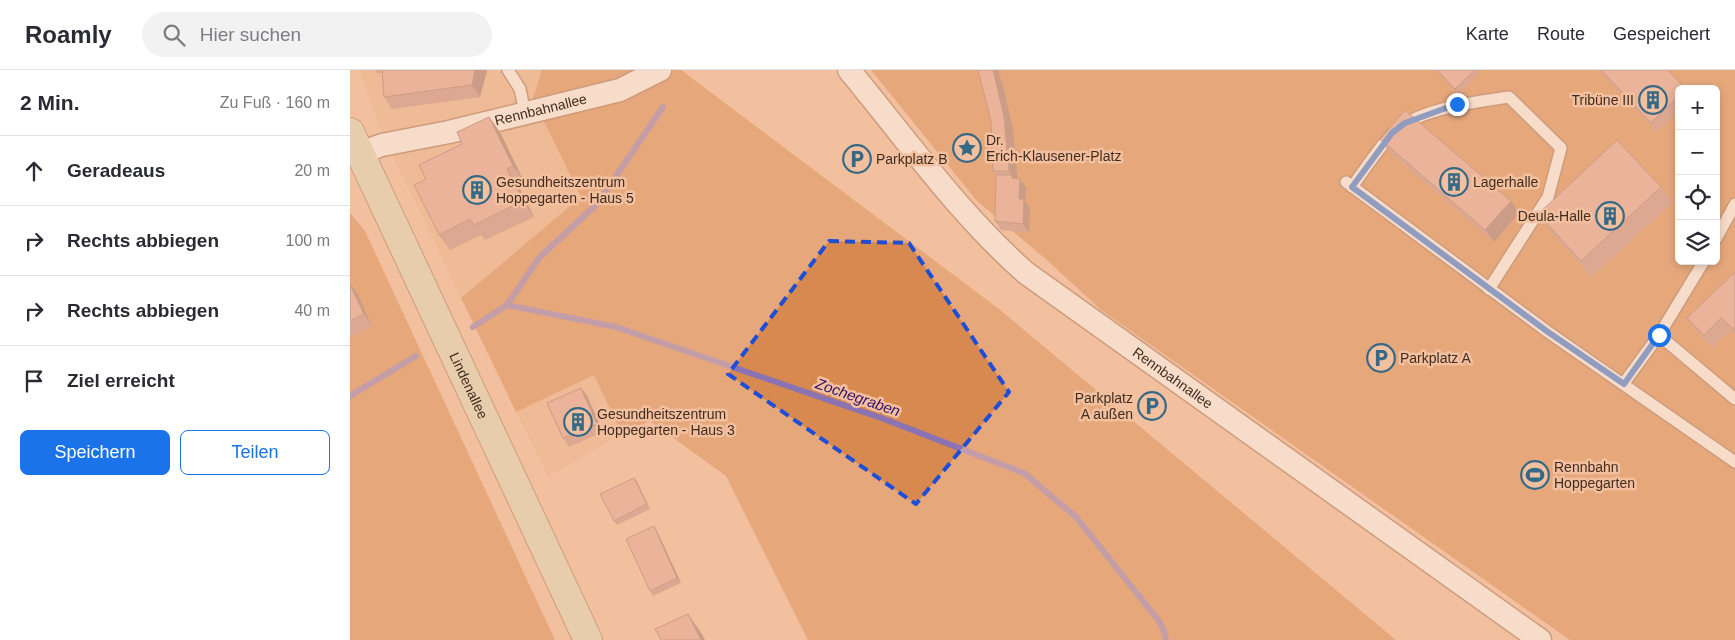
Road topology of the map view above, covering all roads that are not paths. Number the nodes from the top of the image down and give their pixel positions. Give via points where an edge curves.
1 (508, 70) edge
2 (660, 70) edge
3 (849, 70) edge
4 (525, 113) junction
5 (355, 143) edge
6 (1735, 204) edge
7 (1720, 232) edge
8 (1702, 265) edge
9 (1489, 289) junction
10 (1659, 335) junction
11 (1624, 384) junction
12 (1735, 399) edge
13 (1735, 462) edge
14 (588, 640) edge
15 (1540, 640) edge

1 - 4 lane via 520,88
2 - 4 street, Rennbahnallee via 620,90
3 - 15 street, Rennbahnallee via 968,214 1026,273
4 - 5 street, Rennbahnallee via 397,142
5 - 14 street, Lindenallee
6 - 7 lane
8 - 10 lane
9 - 9 lane via 1349,185 1392,133 1405,123 1457,104 1508,97 1561,148 1548,197
9 - 11 lane
10 - 11 lane
10 - 12 lane
11 - 13 lane

